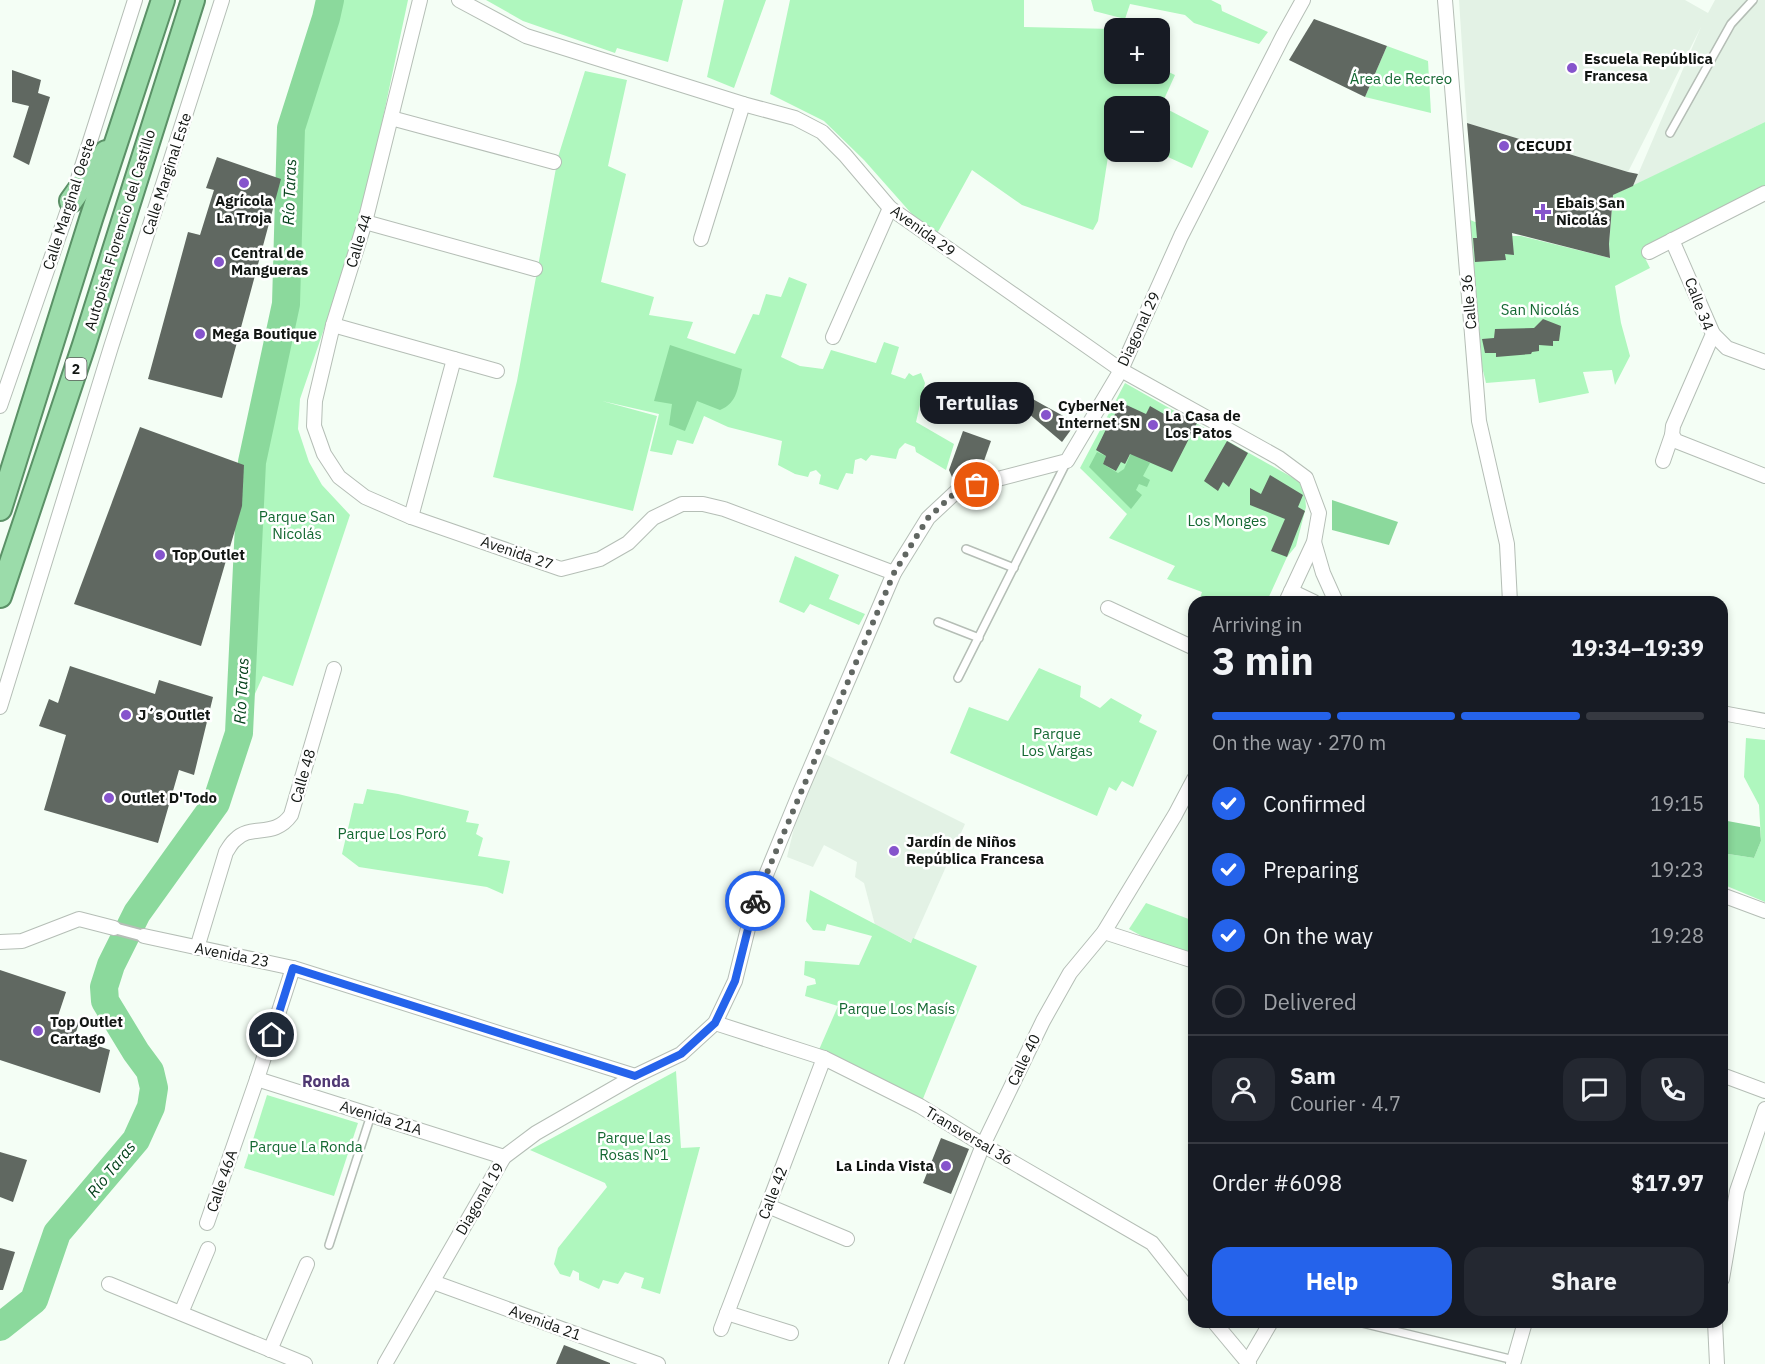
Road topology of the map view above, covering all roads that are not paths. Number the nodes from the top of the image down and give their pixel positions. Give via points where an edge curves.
1 (135, 0) edge
2 (163, 0) edge
3 (193, 0) edge
4 (222, 0) edge
5 (420, 0) edge
6 (459, 0) edge
7 (1303, 0) edge
8 (1445, 0) edge
9 (1753, 0) edge
10 (743, 104) junction
11 (391, 118) junction
12 (121, 131) junction
13 (1670, 134) dead end
14 (554, 162) dead end
15 (1765, 193) edge
16 (71, 201) junction
17 (890, 208) junction
18 (365, 222) junction
19 (701, 239) dead end
20 (1672, 240) junction
21 (1649, 252) dead end
22 (535, 269) dead end
23 (333, 325) junction
24 (1713, 334) junction
25 (833, 337) dead end
26 (454, 359) junction
27 (1765, 362) edge
28 (1121, 370) junction
29 (497, 372) dead end
30 (0, 406) edge
31 (1672, 435) junction
32 (1067, 461) junction
33 (1663, 461) dead end
34 (1765, 476) edge
35 (339, 477) joint
36 (0, 508) edge
37 (411, 517) junction
38 (1314, 542) junction
39 (966, 549) dead end
40 (1014, 568) junction
41 (894, 573) junction
42 (0, 596) edge
43 (1288, 596) edge
44 (1333, 596) edge
45 (1510, 596) edge
46 (1108, 608) dead end
47 (938, 622) dead end
48 (979, 638) junction
49 (1188, 645) edge
50 (334, 669) dead end
51 (958, 678) dead end
52 (0, 708) edge
53 (1728, 714) edge
54 (1765, 721) edge
55 (1188, 790) edge
56 (1728, 896) edge
57 (1765, 911) edge
58 (114, 928) joint
59 (1104, 932) junction
60 (144, 936) joint
61 (0, 942) edge
62 (197, 948) junction
63 (1188, 959) edge
64 (293, 968) junction
65 (715, 1023) junction
66 (824, 1058) junction
67 (635, 1076) junction
68 (1728, 1078) edge
69 (257, 1079) junction
70 (1765, 1092) edge
71 (1765, 1109) edge
72 (371, 1115) junction
73 (984, 1146) junction
74 (504, 1157) junction
75 (768, 1206) junction
76 (207, 1223) dead end
77 (847, 1239) dead end
78 (1728, 1244) edge
79 (329, 1245) dead end
80 (208, 1249) dead end
81 (307, 1264) dead end
82 (433, 1282) junction
83 (109, 1284) dead end
84 (1188, 1288) edge
85 (181, 1313) junction
86 (727, 1313) junction
87 (1219, 1328) edge
88 (1268, 1328) edge
89 (1381, 1328) edge
90 (1523, 1328) edge
91 (1715, 1328) edge
92 (721, 1329) dead end
93 (791, 1333) dead end
94 (270, 1350) junction
95 (1513, 1362) edge
96 (1248, 1363) edge
97 (305, 1364) edge
98 (385, 1364) edge
99 (658, 1364) edge
100 (896, 1364) edge
101 (1717, 1364) edge

1 - 16 street, Calle Marginal Oeste
2 - 12 highway, Autopista Florencio del Castillo / 2
3 - 42 highway, Autopista Florencio del Castillo / 2
4 - 52 street, Calle Marginal Este
5 - 11 street, Calle 44
6 - 10 street, Avenida 29 via 526,36
7 - 28 street, Diagonal 29 via 1181,236
8 - 45 street, Calle 36 via 1479,421 1507,544
9 - 13 lane via 1731,24
10 - 17 street, Avenida 29 via 795,118 822,132
10 - 19 street
11 - 14 street
11 - 18 street, Calle 44
12 - 16 highway
12 - 36 highway, Autopista Florencio del Castillo / 2
15 - 20 street
16 - 30 street, Calle Marginal Oeste
17 - 25 street
17 - 28 street, Avenida 29
18 - 22 street
18 - 23 street, Calle 44
20 - 21 street
20 - 24 street, Calle 34
23 - 26 street
23 - 35 street, Calle 44 via 315,401 314,426 324,454
24 - 27 street via 1727,348
24 - 31 street, Calle 34
26 - 29 street
26 - 37 street
28 - 32 street, Diagonal 29
28 - 38 street, Avenida 29 via 1279,458 1306,478 1320,513
31 - 33 street, Calle 34
31 - 34 street via 1676,441
32 - 40 lane
32 - 41 street via 959,489 928,518
35 - 37 street, Avenida 27 via 365,497
37 - 41 street, Avenida 27 via 561,569 600,559 628,543 653,518 682,504 703,504
38 - 43 street
38 - 44 street
39 - 40 lane
40 - 48 lane
41 - 65 street via 754,904 735,981
46 - 49 street
47 - 48 lane
48 - 51 lane
50 - 62 street, Calle 48 via 291,815 277,828 234,840 226,852
53 - 54 street
55 - 59 street, Calle 40
56 - 57 street
58 - 60 street, Avenida 23
58 - 61 street, Avenida 23 via 79,919 22,941
59 - 63 street
59 - 73 street, Calle 40 via 1070,973 1043,1021
60 - 62 street, Avenida 23
62 - 64 street, Avenida 23
64 - 67 street, Avenida 23
64 - 69 street, Calle 46A
65 - 66 street, Transversal 36
65 - 67 street, Diagonal 19 via 681,1054
66 - 73 street, Transversal 36 via 920,1106
66 - 75 street, Calle 42
67 - 74 street, Diagonal 19 via 536,1133
68 - 70 street
69 - 72 street, Avenida 21A
69 - 76 street, Calle 46A
71 - 78 street via 1737,1191
72 - 74 street, Avenida 21A
72 - 79 lane
73 - 84 street, Transversal 36 via 1152,1243
73 - 100 street, Calle 40
74 - 82 street, Diagonal 19
75 - 77 street
75 - 86 street, Calle 42
80 - 85 street
81 - 94 street
82 - 98 street, Diagonal 19
82 - 99 street, Avenida 21
83 - 85 street
85 - 94 street
86 - 92 street, Calle 42
86 - 93 street
87 - 96 street
88 - 96 street
89 - 95 lane
90 - 95 street
91 - 101 street
94 - 97 street

